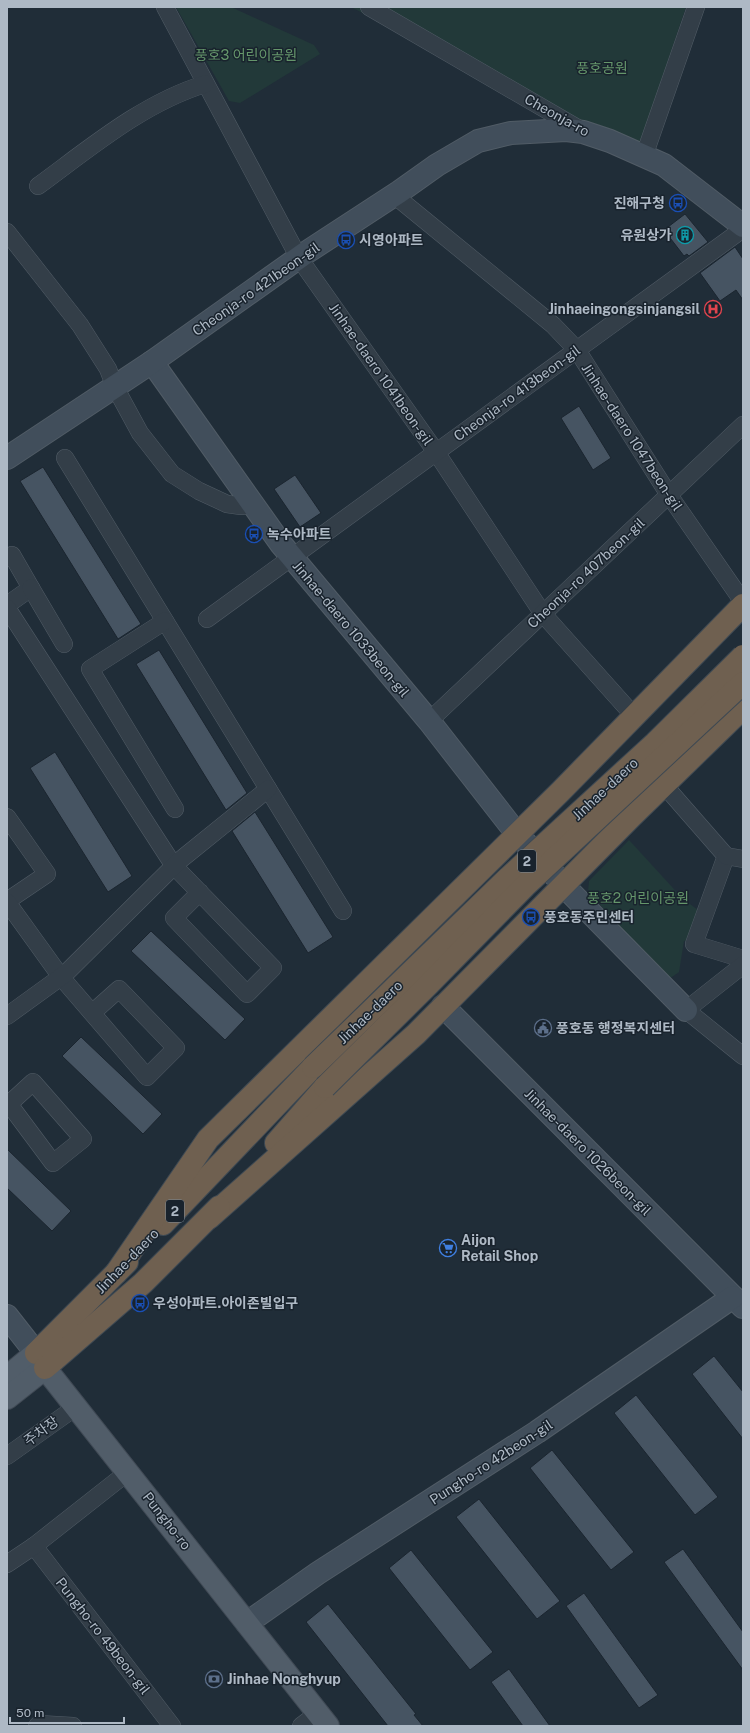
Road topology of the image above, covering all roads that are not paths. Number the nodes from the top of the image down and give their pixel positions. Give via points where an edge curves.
1 (165, 7) edge
2 (369, 7) edge
3 (696, 7) edge
4 (206, 84) junction
5 (583, 132) junction
6 (644, 156) junction
7 (38, 186) dead end
8 (394, 195) junction
9 (743, 226) edge
10 (743, 230) edge
11 (7, 232) edge
12 (299, 258) junction
13 (577, 350) junction
14 (152, 362) junction
15 (115, 387) junction
16 (743, 425) edge
17 (436, 452) junction
18 (7, 458) edge
19 (65, 458) dead end
20 (669, 495) junction
21 (253, 505) junction
22 (291, 557) junction
23 (7, 558) edge
24 (31, 588) junction
25 (743, 602) edge
26 (743, 605) edge
27 (7, 607) edge
28 (543, 614) junction
29 (207, 619) dead end
30 (165, 622) junction
31 (64, 644) dead end
32 (743, 656) edge
33 (743, 682) edge
34 (743, 708) edge
35 (634, 716) junction
36 (430, 721) junction
37 (664, 785) junction
38 (268, 789) junction
39 (176, 809) dead end
40 (7, 817) edge
41 (517, 834) junction
42 (726, 856) junction
43 (743, 859) edge
44 (174, 866) junction
45 (563, 885) junction
46 (200, 892) junction
47 (7, 902) edge
48 (343, 911) dead end
49 (743, 959) edge
50 (743, 965) edge
51 (61, 977) junction
52 (443, 1006) junction
53 (686, 1010) junction
54 (92, 1013) junction
55 (7, 1016) edge
56 (743, 1056) edge
57 (8, 1103) edge
58 (209, 1218) junction
59 (116, 1273) junction
60 (740, 1298) edge
61 (7, 1316) edge
62 (41, 1361) junction
63 (7, 1377) edge
64 (7, 1398) edge
65 (76, 1406) junction
66 (7, 1456) edge
67 (128, 1472) junction
68 (34, 1546) junction
69 (7, 1564) edge
70 (247, 1623) junction
71 (316, 1722) edge
72 (37, 1726) edge
73 (73, 1726) edge
74 (172, 1726) edge

1 - 4 street, Jinhae-daero 1041beon-gil
2 - 5 street, Cheonja-ro
3 - 6 street
4 - 7 street via 184,90 147,110 103,138
4 - 12 street, Jinhae-daero 1041beon-gil
5 - 6 main road, Cheonja-ro
5 - 8 main road, Cheonja-ro 421beon-gil via 566,130 511,133 478,141
6 - 9 main road, Cheonja-ro via 664,165
8 - 12 main road, Cheonja-ro 421beon-gil
8 - 13 street, Jinhae-daero 1047beon-gil via 553,325
10 - 13 street, Cheonja-ro 413beon-gil
11 - 15 street via 80,325 108,369
12 - 14 main road, Cheonja-ro 421beon-gil
12 - 17 street, Jinhae-daero 1041beon-gil
13 - 17 street, Cheonja-ro 413beon-gil
13 - 20 street, Jinhae-daero 1047beon-gil
14 - 15 main road, Cheonja-ro 421beon-gil
14 - 21 main road, Jinhae-daero 1033beon-gil
15 - 18 main road, Cheonja-ro 421beon-gil
15 - 21 street via 140,433 172,474 227,504
16 - 20 street, Cheonja-ro 407beon-gil
17 - 22 street, Cheonja-ro 413beon-gil
17 - 28 street, Jinhae-daero 1041beon-gil
19 - 30 street
20 - 25 street, Jinhae-daero 1047beon-gil
20 - 28 street, Cheonja-ro 407beon-gil
21 - 22 main road, Jinhae-daero 1033beon-gil
22 - 29 street, Cheonja-ro 413beon-gil
22 - 36 main road, Jinhae-daero 1033beon-gil
23 - 24 street via 12,555
24 - 27 street
24 - 31 street
26 - 35 highway
27 - 44 street
28 - 35 street, Jinhae-daero 1041beon-gil
28 - 36 street, Cheonja-ro 407beon-gil
30 - 38 street
30 - 39 street via 90,669
32 - 59 highway, Jinhae-daero / 2, bridge via 313,1067
33 - 58 highway, Jinhae-daero / 2, bridge via 526,886 325,1087
34 - 37 highway
35 - 41 highway
36 - 41 main road, Jinhae-daero 1033beon-gil
37 - 42 street
37 - 45 highway
38 - 44 street
38 - 48 street
40 - 47 street via 47,874
41 - 45 main road, Jinhae-daero 1033beon-gil
41 - 59 highway via 208,1140
42 - 43 street
42 - 49 street via 694,944
44 - 46 street
44 - 51 street
45 - 52 highway
45 - 53 main road, Jinhae-daero 1033beon-gil
46 - 46 street via 273,968 247,994 174,918
47 - 51 street
50 - 53 street
51 - 54 street
51 - 55 street
52 - 58 highway via 416,1034
52 - 60 main road, Jinhae-daero 1026beon-gil
53 - 56 street
54 - 54 street via 147,1077 176,1048 119,989
57 - 57 street via 53,1163 83,1139 33,1082
58 - 62 highway, Jinhae-daero / 2 via 142,1283
59 - 62 highway, Jinhae-daero / 2
60 - 70 main road, Pungho-ro 42beon-gil via 318,1573
61 - 62 main road, Pungho-ro
62 - 63 main road, Jinhae-daero / 2
62 - 64 main road, Jinhae-daero / 2
62 - 65 main road, Pungho-ro
65 - 66 street, 주차장
65 - 67 main road, Pungho-ro
67 - 68 street
67 - 70 main road, Pungho-ro
68 - 69 street
68 - 74 street, Pungho-ro 49beon-gil
70 - 71 main road, Pungho-ro
72 - 73 street

